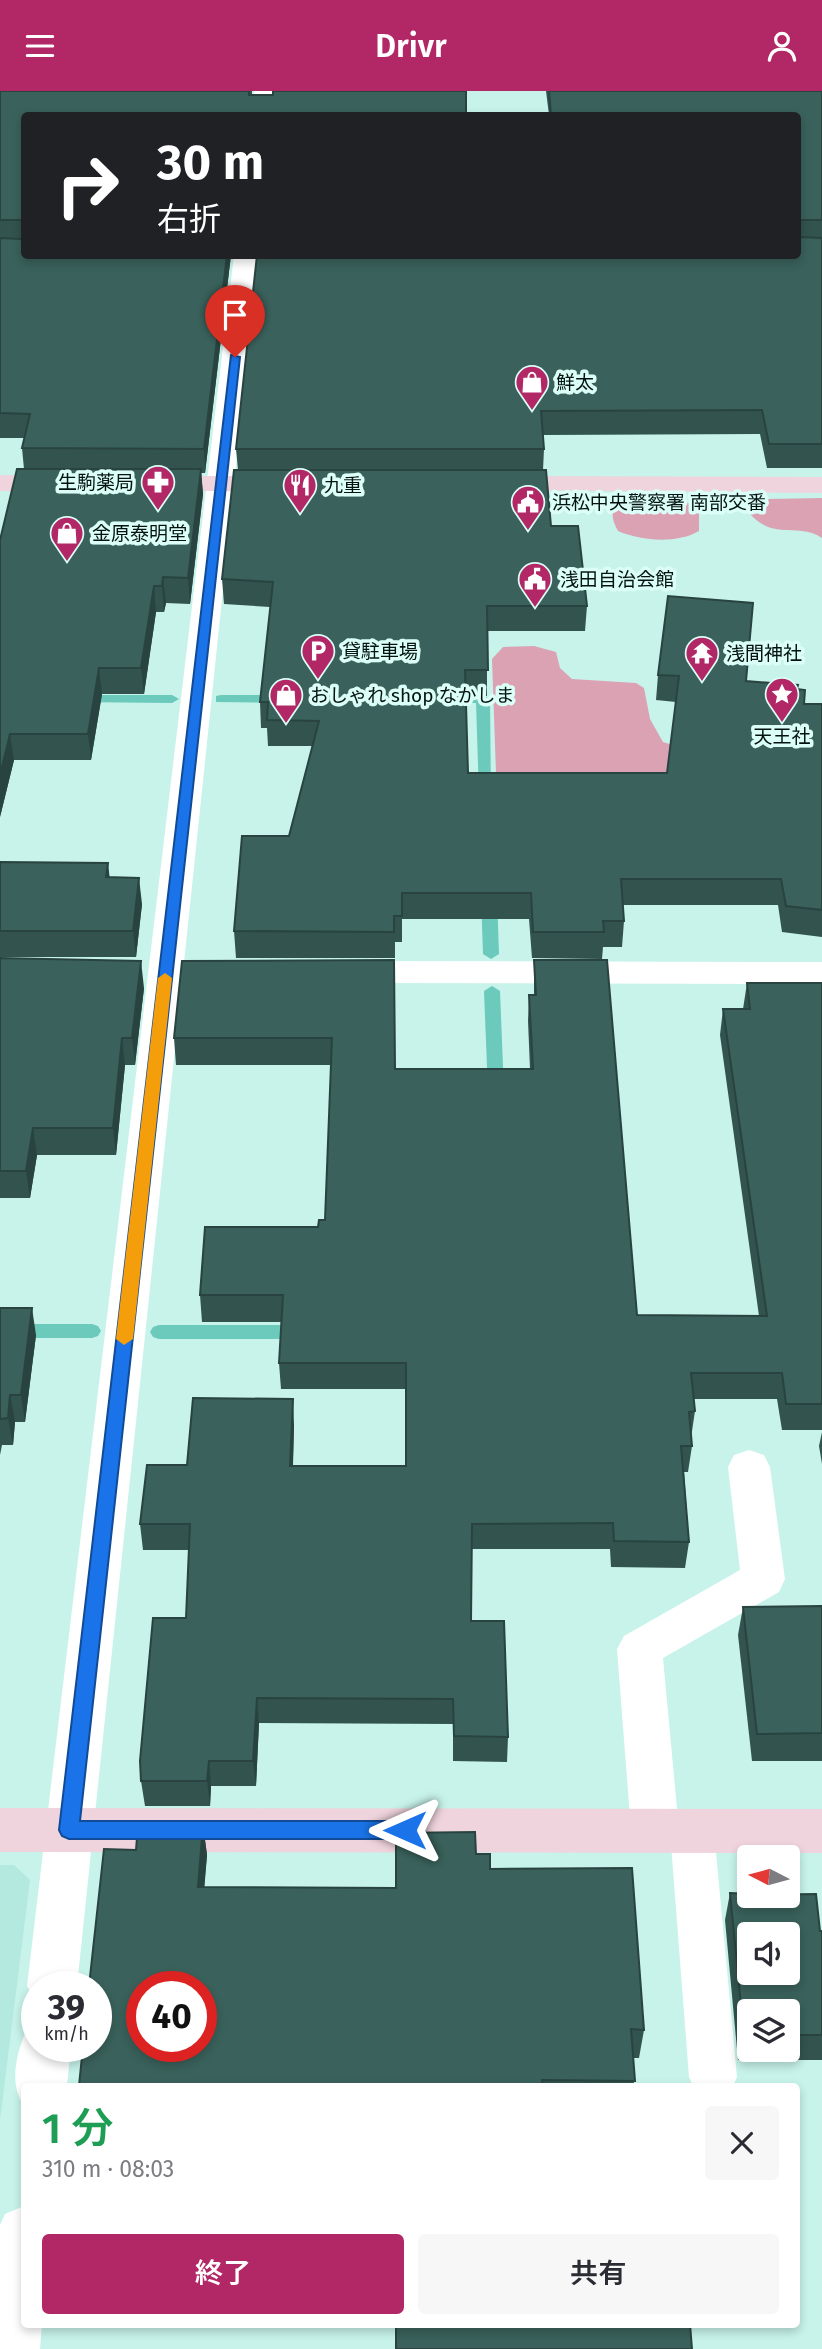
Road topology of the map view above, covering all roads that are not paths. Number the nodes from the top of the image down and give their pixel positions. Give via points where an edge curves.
1 (264, 91) edge
2 (261, 112) edge
3 (246, 259) edge
4 (0, 483) edge
5 (221, 484) junction
6 (304, 484) edge
7 (470, 484) edge
8 (822, 485) edge
9 (306, 972) edge
10 (822, 973) edge
11 (748, 1467) dead end
12 (0, 1830) edge
13 (69, 1830) junction
14 (674, 1830) junction
15 (822, 1831) edge
16 (54, 1971) edge
17 (43, 2062) edge
18 (713, 2077) dead end
19 (41, 2083) edge
20 (21, 2262) edge
21 (12, 2349) edge

1 - 2 street
3 - 5 street
4 - 5 street
5 - 6 street
5 - 13 street
7 - 8 street
9 - 10 street
11 - 14 street via 763,1579 640,1649
12 - 13 street
13 - 14 street
13 - 16 street
14 - 15 street
14 - 18 lane
17 - 19 street
20 - 21 street

